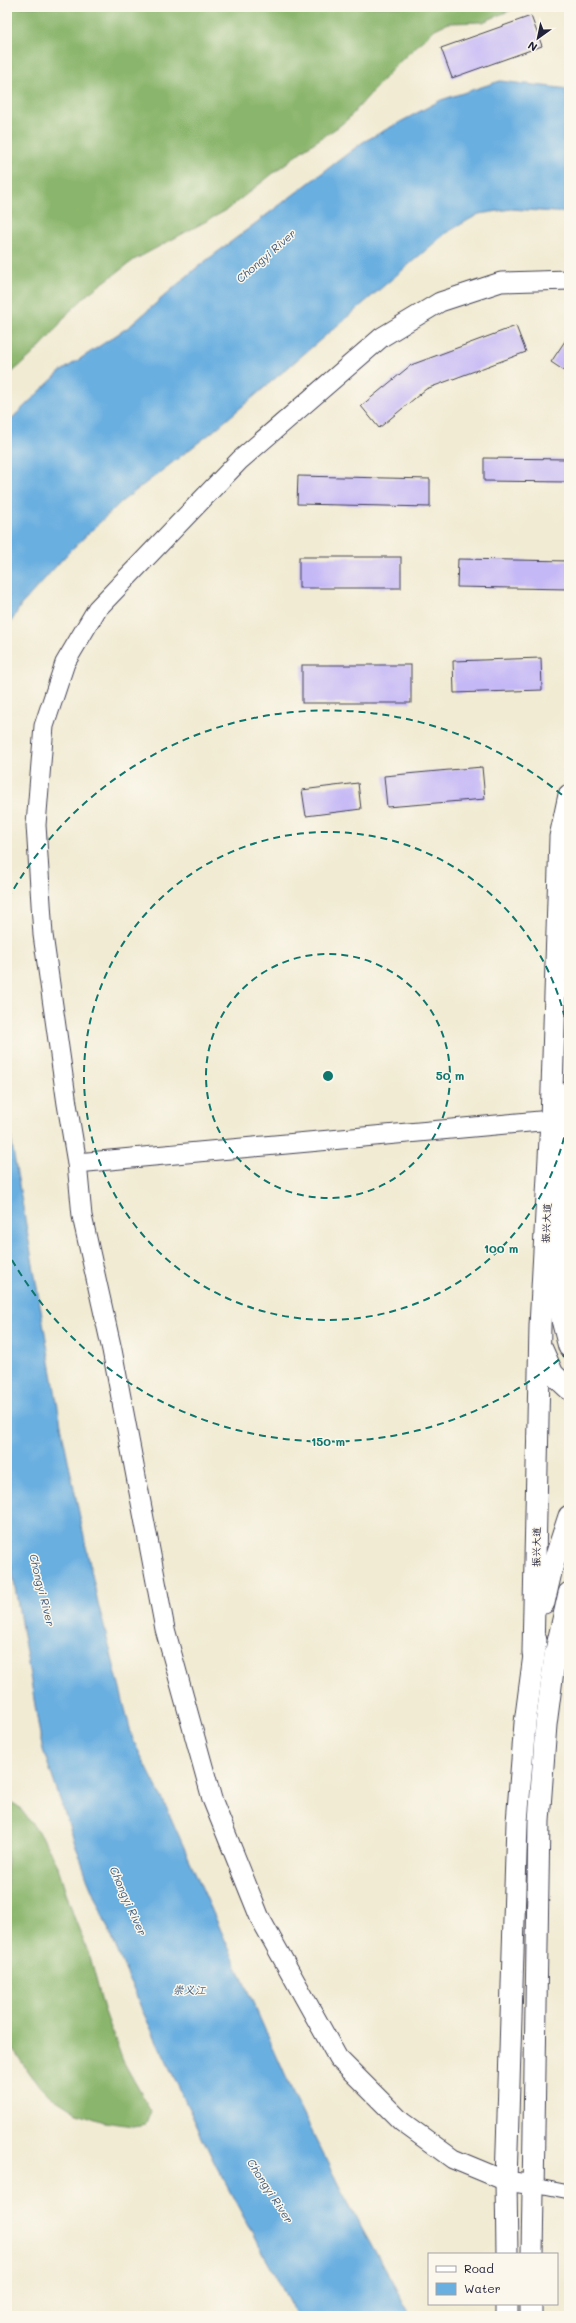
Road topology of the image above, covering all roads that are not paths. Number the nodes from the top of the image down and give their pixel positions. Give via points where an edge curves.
1 (569, 280) edge
2 (569, 795) edge
3 (569, 1092) edge
4 (560, 1120) edge
5 (77, 1164) junction
6 (540, 1326) junction
7 (569, 1347) edge
8 (569, 1389) edge
9 (569, 1516) edge
10 (569, 1594) edge
11 (533, 1653) junction
12 (506, 2181) junction
13 (534, 2185) junction
14 (569, 2192) edge
15 (507, 2253) edge
16 (532, 2253) edge
17 (507, 2305) edge
18 (531, 2305) edge
19 (508, 2316) edge
20 (531, 2316) edge

1 - 5 main road via 501,282 440,302 382,336 240,460 160,542 97,608 65,663 44,726 36,825 44,935
2 - 4 main road, 振兴大道 via 560,837
3 - 4 main road, 振兴大道
4 - 5 main road
4 - 6 main road, 振兴大道
4 - 7 main road, 振兴大道 via 561,1316 562,1328
5 - 12 main road via 82,1216 112,1350 165,1629 212,1799 260,1918 338,2058 402,2122 453,2159
6 - 8 main road via 541,1345 547,1363 553,1374
6 - 11 main road, 振兴大道
9 - 11 main road via 552,1568
10 - 13 main road via 555,1655 546,1725 539,1821
11 - 12 main road via 517,1822
12 - 13 main road
12 - 15 main road
13 - 14 street
13 - 16 main road
17 - 19 main road
18 - 20 main road

